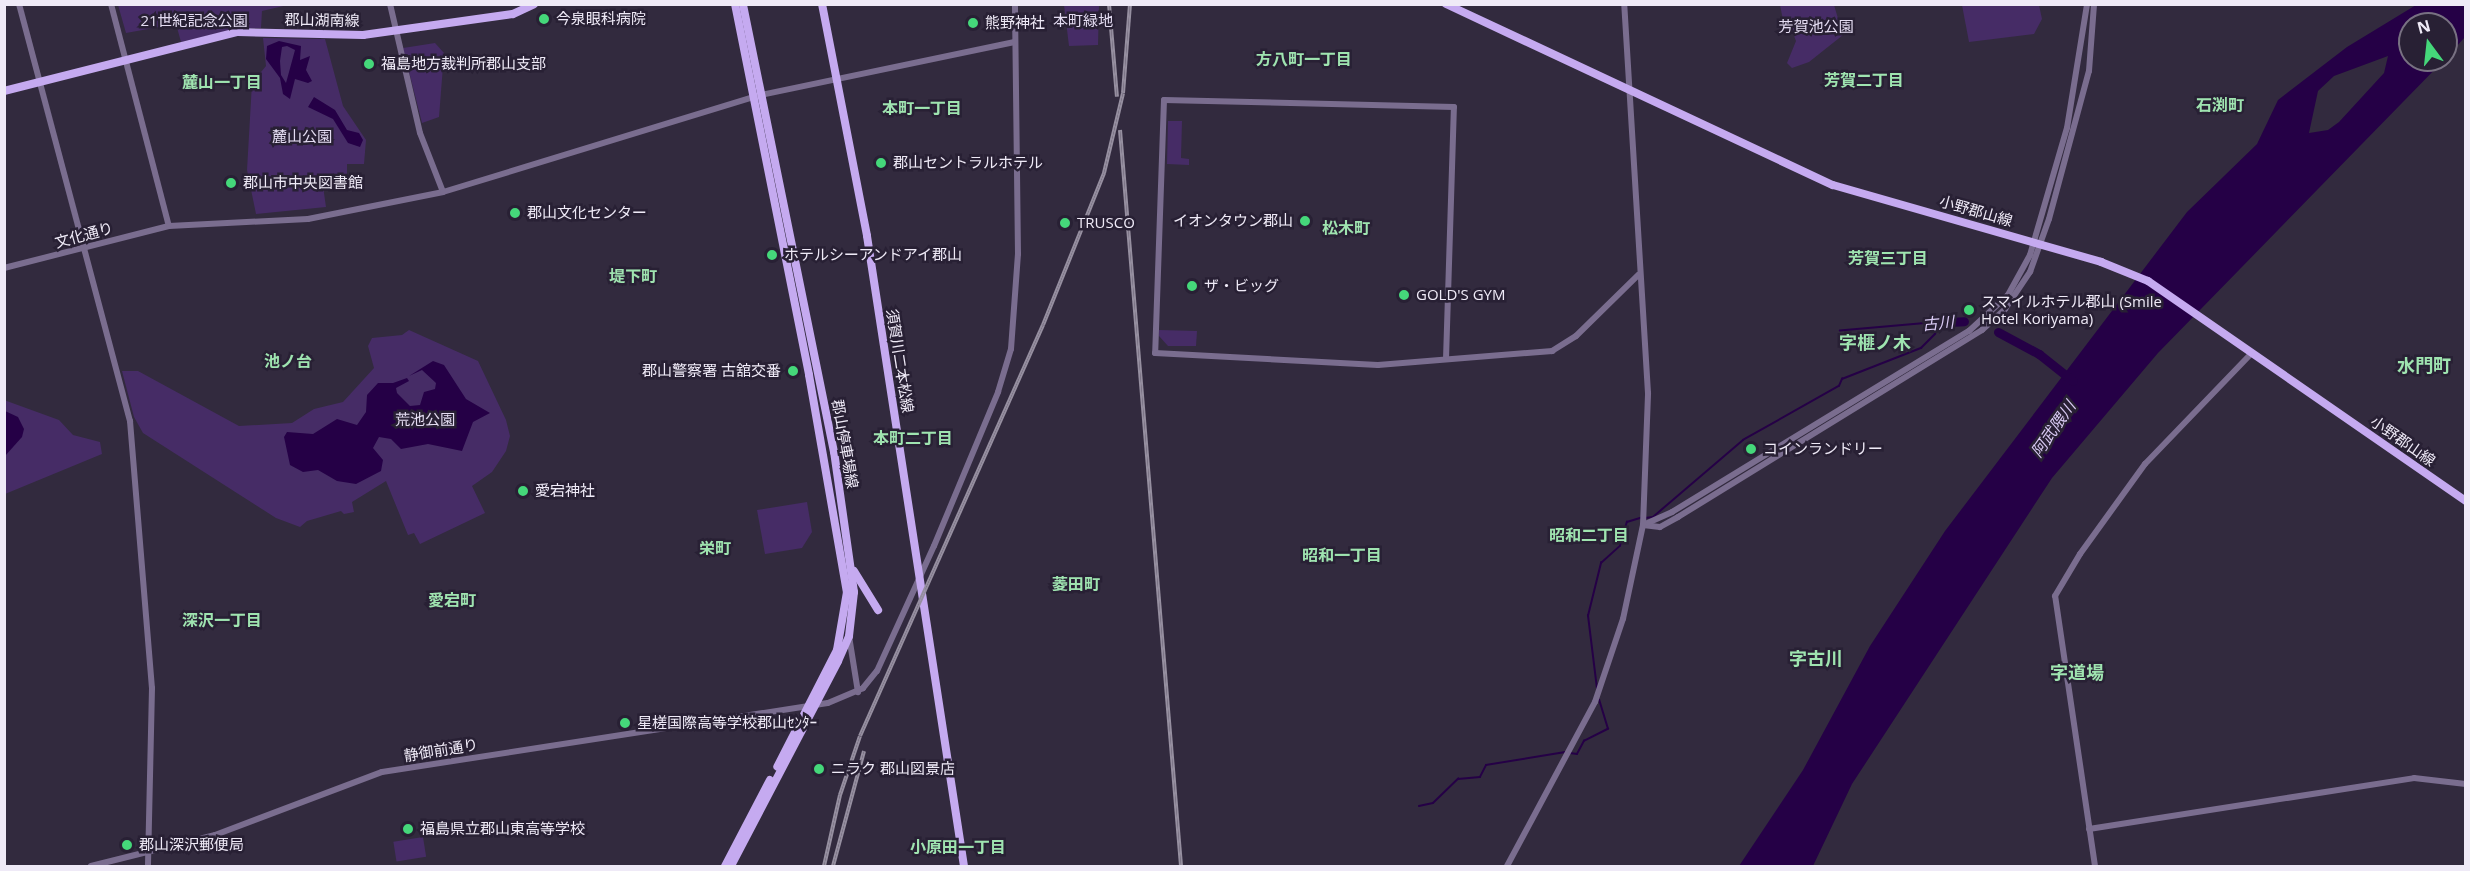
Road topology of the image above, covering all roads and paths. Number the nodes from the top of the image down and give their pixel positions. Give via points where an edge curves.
1 (19, 4) edge
2 (111, 4) edge
3 (390, 4) edge
4 (534, 4) edge
5 (735, 4) edge
6 (743, 4) edge
7 (822, 4) edge
8 (1015, 4) edge
9 (1446, 4) edge
10 (1624, 4) edge
11 (2087, 4) edge
12 (2094, 4) edge
13 (394, 31) junction
14 (1015, 42) junction
15 (126, 60) junction
16 (838, 78) junction
17 (40, 82) junction
18 (1629, 90) junction
19 (4, 91) edge
20 (757, 96) junction
21 (443, 192) junction
22 (169, 226) junction
23 (2038, 244) junction
24 (84, 248) junction
25 (4, 268) edge
26 (1638, 275) junction
27 (2252, 353) junction
28 (1446, 359) junction
29 (2466, 501) edge
30 (1643, 525) junction
31 (851, 567) junction
32 (919, 578) junction
33 (878, 610) dead end
34 (849, 636) junction
35 (858, 692) junction
36 (816, 705) junction
37 (807, 706) junction
38 (2466, 784) edge
39 (2089, 828) junction
40 (149, 855) junction
41 (91, 867) edge
42 (148, 867) edge
43 (725, 867) edge
44 (731, 867) edge
45 (964, 867) edge
46 (1507, 867) edge
47 (2095, 867) edge

1 - 17 street
2 - 15 street
3 - 13 street
4 - 13 main road, 郡山湖南線 via 513,14
5 - 20 main road, 郡山停車場線
6 - 20 main road, 郡山停車場線
7 - 16 main road, 須賀川二本松線
8 - 14 street
9 - 18 main road, 小野郡山線
10 - 18 street
11 - 23 street via 2067,128
12 - 23 street via 2087,81
13 - 15 main road, 郡山湖南線 via 347,35 244,31
13 - 21 street via 420,132
14 - 16 street, 文化通り
14 - 32 street via 1018,254 1011,349 998,392
15 - 17 main road, 郡山湖南線
15 - 22 street
16 - 20 street, 文化通り
16 - 32 main road, 須賀川二本松線
17 - 19 main road, 郡山湖南線
17 - 24 street
18 - 23 main road, 小野郡山線 via 1833,185
18 - 26 street
20 - 21 street, 文化通り
20 - 31 main road, 郡山停車場線 via 834,452
20 - 37 main road, 郡山停車場線 via 847,592 837,650
21 - 22 street, 文化通り via 308,219
22 - 24 street, 文化通り
23 - 27 main road, 小野郡山線 via 2101,262 2148,281
23 - 30 street via 2008,295 1977,326 1672,512
24 - 25 street, 文化通り
24 - 40 street via 126,404 132,445 152,688
26 - 28 street via 1560,348
26 - 30 street via 1649,426
27 - 29 main road, 小野郡山線
27 - 39 street via 2145,464 2080,554 2055,596
28 - 28 street via 1454,107 1164,100 1155,353 1378,365
30 - 46 street via 1623,619 1599,692
31 - 33 main road
31 - 34 main road, 郡山停車場線 via 853,603
32 - 35 street via 877,671
32 - 45 main road, 須賀川二本松線
34 - 35 street
34 - 36 main road, 郡山停車場線
35 - 36 street, 静御前通り
36 - 37 street, 静御前通り
36 - 44 main road, 郡山停車場線
37 - 40 street, 静御前通り via 382,772 215,835
37 - 43 main road, 郡山停車場線
38 - 39 street via 2414,778
39 - 47 street
40 - 41 street, 静御前通り
40 - 42 street

